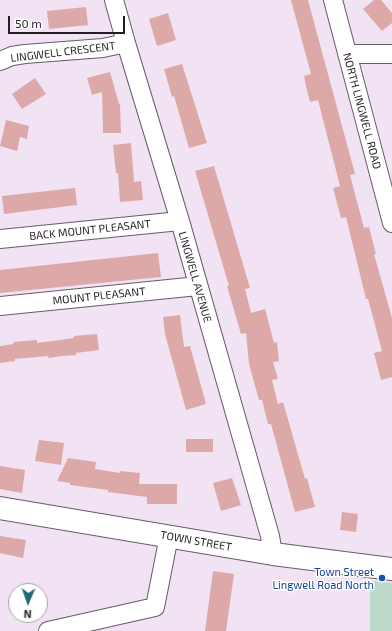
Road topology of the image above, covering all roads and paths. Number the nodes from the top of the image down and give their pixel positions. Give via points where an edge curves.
1 (114, 0) edge
2 (333, 0) edge
3 (126, 43) junction
4 (347, 54) junction
5 (392, 54) edge
6 (0, 61) edge
7 (180, 220) junction
8 (392, 223) edge
9 (0, 240) edge
10 (198, 286) junction
11 (0, 306) edge
12 (0, 508) edge
13 (169, 536) junction
14 (273, 554) junction
15 (392, 569) edge
16 (48, 631) edge

1 - 3 street, LINGWELL AVENUE
2 - 4 street, NORTH LINGWELL ROAD
3 - 6 street, LINGWELL CRESCENT via 104,48 18,55
3 - 7 street, LINGWELL AVENUE
4 - 5 street
4 - 8 street, NORTH LINGWELL ROAD
7 - 9 street, BACK MOUNT PLEASANT
7 - 10 street, LINGWELL AVENUE
10 - 11 street, MOUNT PLEASANT
10 - 14 street, LINGWELL AVENUE
12 - 13 street, TOWN STREET
13 - 14 street, TOWN STREET
13 - 16 street via 155,607
14 - 15 street, TOWN STREET

